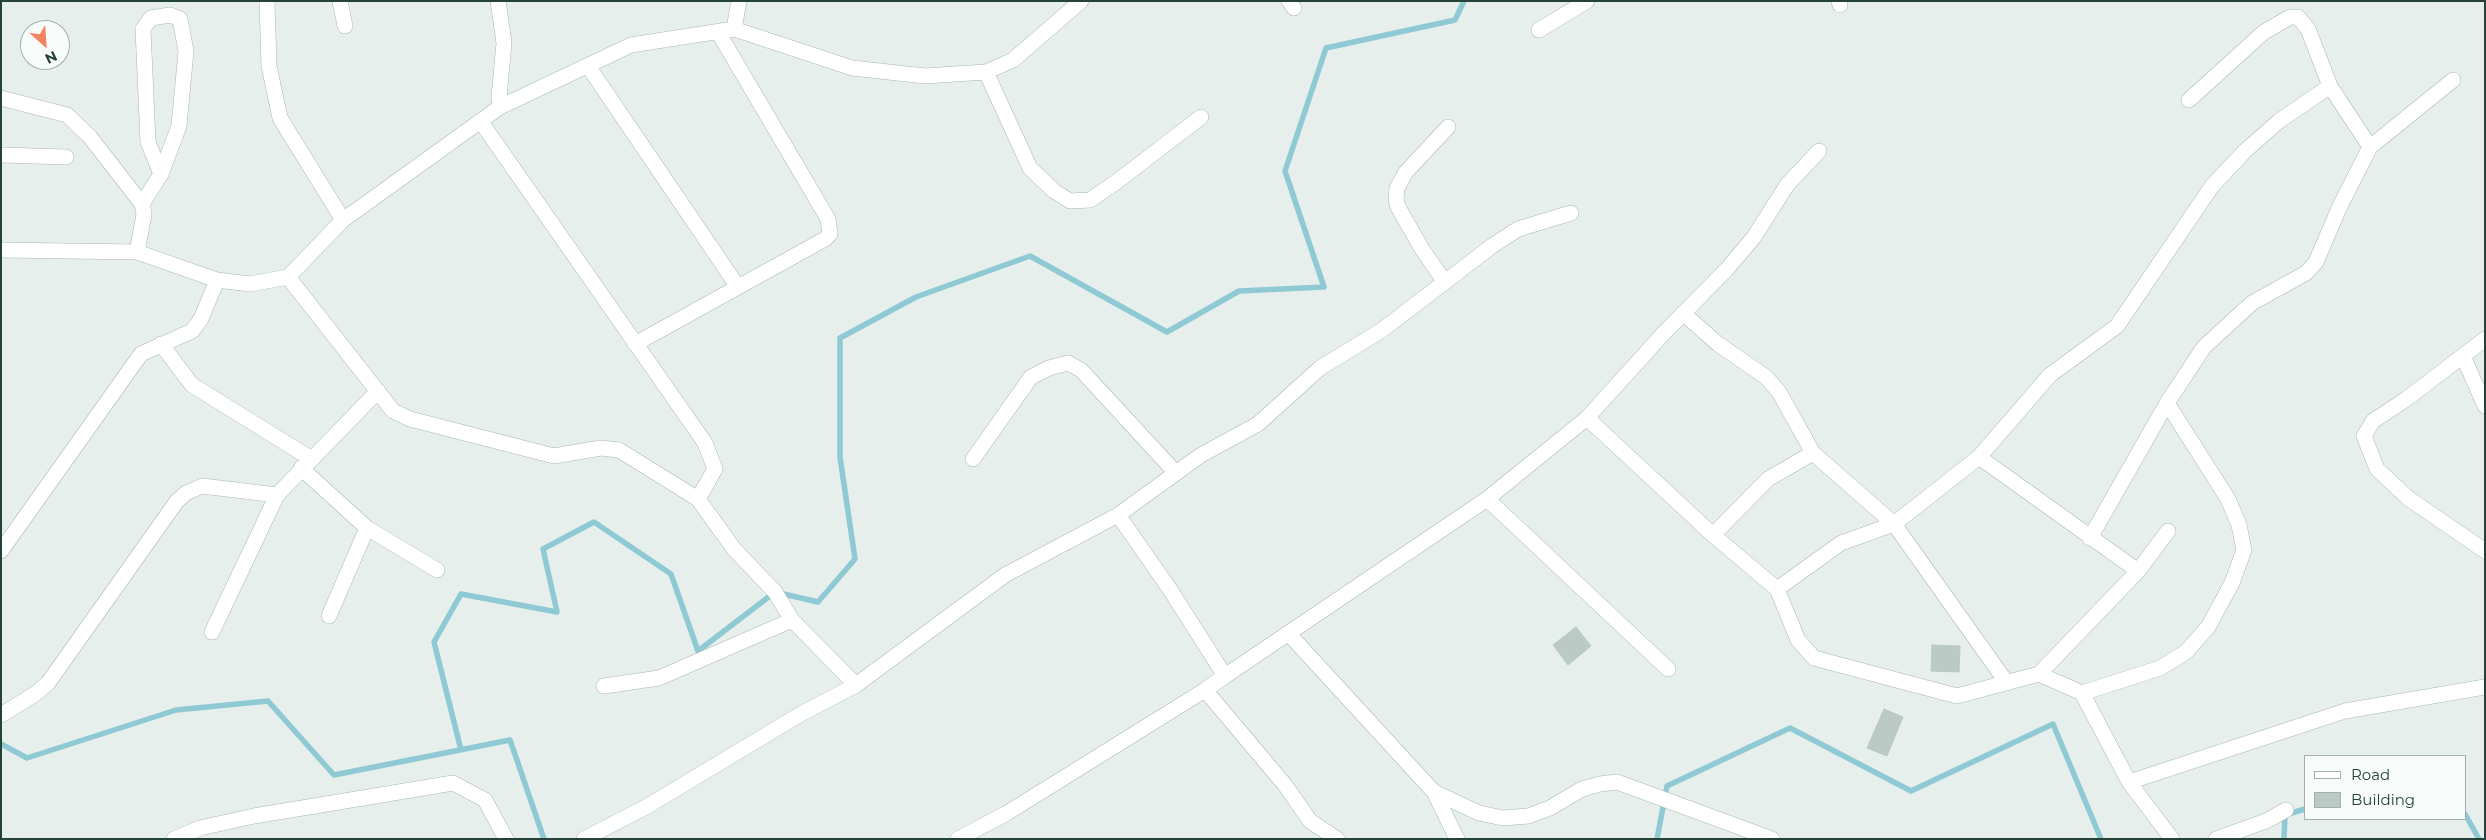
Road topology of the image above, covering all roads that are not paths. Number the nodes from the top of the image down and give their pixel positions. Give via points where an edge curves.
1 (267, 1) edge
2 (340, 1) edge
3 (498, 1) edge
4 (739, 1) edge
5 (1082, 1) edge
6 (1587, 1) edge
7 (345, 26) dead end
8 (734, 29) junction
9 (1539, 30) dead end
10 (718, 32) junction
11 (588, 66) junction
12 (986, 72) junction
13 (2453, 80) dead end
14 (2330, 86) junction
15 (1, 98) edge
16 (2189, 100) dead end
17 (500, 107) junction
18 (1201, 117) dead end
19 (481, 122) junction
20 (1448, 127) dead end
21 (2370, 148) junction
22 (1819, 151) dead end
23 (1, 155) edge
24 (66, 157) dead end
25 (161, 174) junction
26 (142, 204) junction
27 (1571, 213) dead end
28 (343, 220) junction
29 (1, 250) edge
30 (137, 252) junction
31 (288, 277) junction
32 (217, 280) junction
33 (1444, 281) junction
34 (738, 288) junction
35 (1683, 313) junction
36 (2485, 340) edge
37 (161, 344) junction
38 (635, 344) junction
39 (2464, 356) junction
40 (378, 391) junction
41 (2167, 403) junction
42 (2485, 406) edge
43 (1587, 418) junction
44 (1813, 453) junction
45 (1979, 457) junction
46 (973, 459) dead end
47 (306, 463) junction
48 (1176, 474) junction
49 (277, 494) junction
50 (698, 499) junction
51 (1487, 499) junction
52 (1118, 515) junction
53 (1894, 524) junction
54 (367, 528) junction
55 (2168, 531) dead end
56 (1713, 534) junction
57 (2090, 538) junction
58 (1, 551) edge
59 (2485, 551) edge
60 (437, 570) dead end
61 (2138, 571) junction
62 (1777, 589) junction
63 (329, 616) dead end
64 (792, 620) junction
65 (212, 632) dead end
66 (1288, 633) junction
67 (1668, 668) dead end
68 (2039, 674) junction
69 (1225, 676) junction
70 (2007, 683) junction
71 (856, 685) junction
72 (604, 686) dead end
73 (2485, 687) edge
74 (1205, 690) junction
75 (2082, 693) junction
76 (1, 715) edge
77 (2129, 782) junction
78 (1434, 792) junction
79 (2286, 810) dead end
80 (174, 839) edge
81 (506, 839) edge
82 (584, 839) edge
83 (958, 839) edge
84 (1337, 839) edge
85 (1456, 839) edge
86 (1772, 839) edge
87 (2172, 839) edge
88 (2216, 839) edge

1 - 28 street via 269,66 280,118
2 - 7 street
3 - 17 street via 504,43
4 - 8 street
5 - 12 street via 1013,60
6 - 9 street
8 - 10 street
8 - 12 street via 852,68 925,76
10 - 11 street via 631,45
10 - 34 street via 830,227 826,239
11 - 17 street
11 - 34 street
12 - 18 street via 1030,168 1054,192 1070,201 1090,200
13 - 21 street
14 - 16 street via 2308,29 2298,17 2290,17 2264,32
14 - 21 street
14 - 45 street via 2279,121 2245,150 2212,186 2117,326 2050,375
15 - 26 street via 67,115 90,137
17 - 19 street
19 - 28 street
19 - 38 street
20 - 33 street via 1406,172 1397,188 1396,198 1414,236
21 - 41 street via 2316,262 2306,273 2252,303 2204,346
22 - 35 street via 1787,185 1754,237
23 - 24 street
25 - 25 street via 148,142 143,29 151,18 170,15 180,19 186,51 178,126
25 - 26 street
26 - 30 street via 144,214
27 - 33 street via 1518,229
28 - 31 street
29 - 30 street
30 - 32 street
31 - 32 street via 250,284
31 - 40 street
32 - 37 street via 201,319 192,331
33 - 48 street via 1382,330 1320,368 1258,424
34 - 38 street
35 - 43 street
35 - 44 street via 1718,344 1766,377 1779,392
36 - 39 street
37 - 47 street via 192,385
37 - 58 street via 142,354
38 - 50 street via 705,443 715,469
39 - 42 street
39 - 59 street via 2373,421 2364,436 2377,469 2408,498
40 - 47 street
40 - 50 street via 393,412 410,419 554,456 601,448 619,450
41 - 57 street
41 - 75 street via 2228,499 2239,524 2244,550 2232,583 2208,627 2186,652 2160,668
43 - 51 street
43 - 56 street
44 - 53 street
44 - 56 street via 1768,479
45 - 53 street
45 - 57 street
46 - 48 street via 1031,377 1049,368 1068,364 1080,370
47 - 49 street
47 - 54 street
48 - 52 street
49 - 65 street
49 - 76 street via 202,486 186,493 177,501 48,683
50 - 64 street via 734,548 775,592
51 - 66 street
51 - 67 street
52 - 69 street
52 - 71 street via 1005,575
53 - 62 street via 1841,543
53 - 70 street
54 - 60 street
54 - 63 street
55 - 61 street
56 - 62 street
57 - 61 street
61 - 68 street
62 - 70 street via 1798,640 1814,658 1957,696
64 - 71 street
64 - 72 street via 659,678
66 - 69 street
66 - 78 street
68 - 70 street
68 - 75 street
69 - 74 street
71 - 82 street via 799,715 646,808
73 - 77 street via 2345,711
74 - 83 street via 1007,813
74 - 84 street via 1285,785 1310,821
75 - 77 street
77 - 87 street
78 - 85 street
78 - 86 street via 1479,813 1503,818 1528,816 1550,808 1582,789 1617,782
79 - 88 street via 2266,821
80 - 81 street via 200,828 254,816 453,783 485,800

